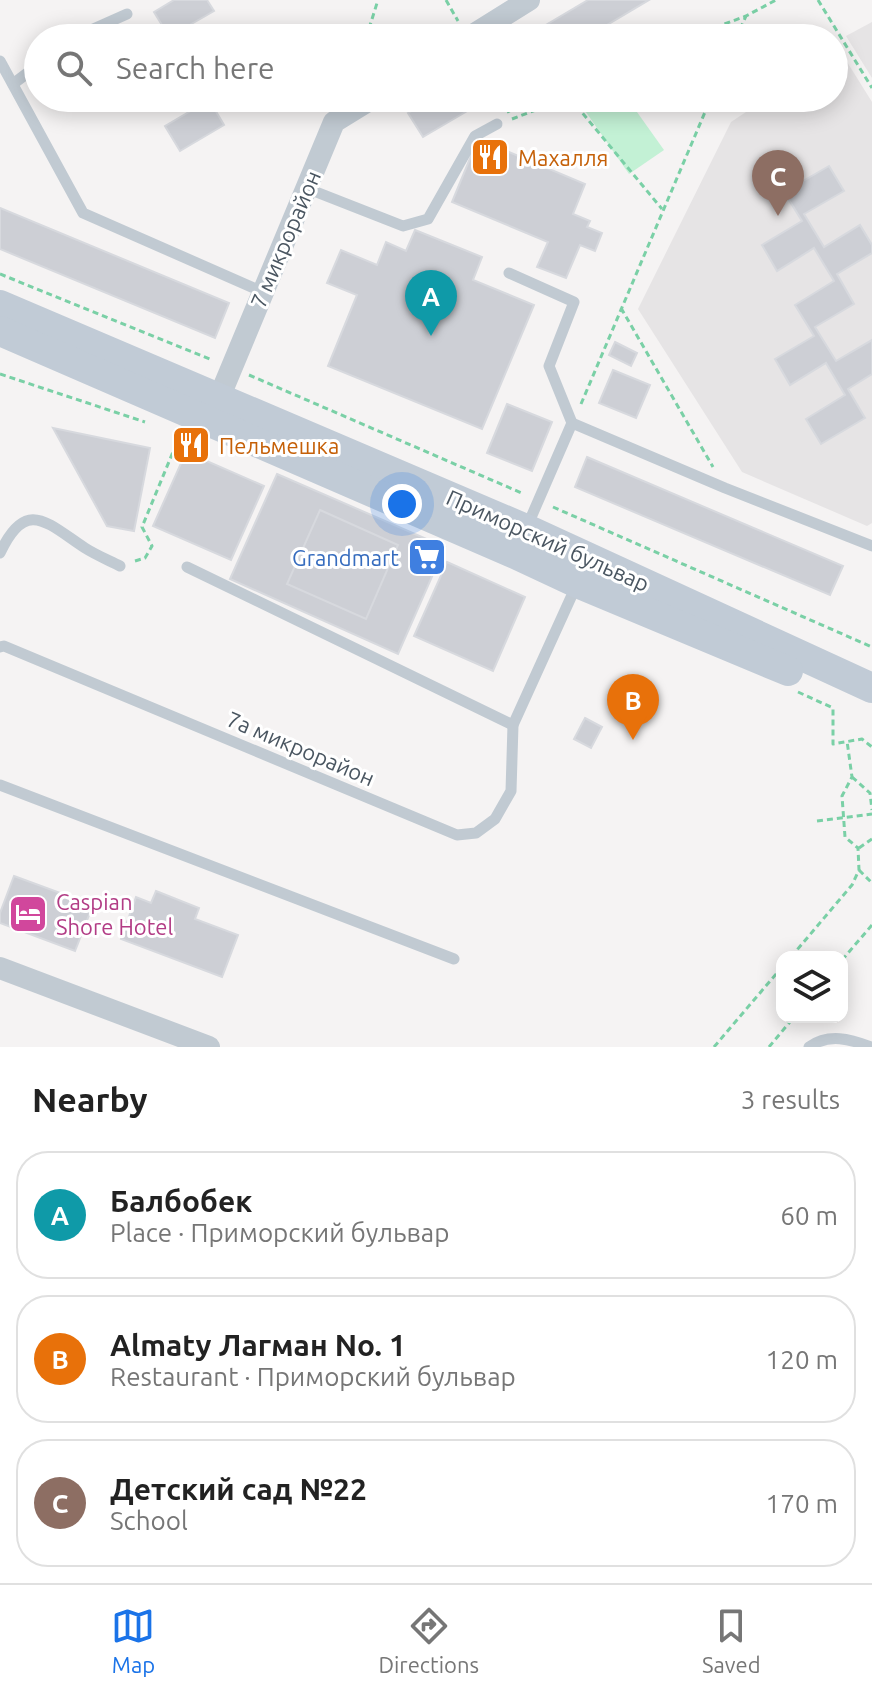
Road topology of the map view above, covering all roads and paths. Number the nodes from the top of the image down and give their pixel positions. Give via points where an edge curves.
1 (378, 0) edge
2 (529, 0) edge
3 (776, 0) edge
4 (818, 0) edge
5 (127, 14) dead end
6 (746, 16) junction
7 (104, 24) edge
8 (370, 24) edge
9 (490, 24) edge
10 (725, 24) edge
11 (742, 24) edge
12 (833, 24) edge
13 (848, 49) edge
14 (0, 61) edge
15 (24, 76) edge
16 (13, 84) junction
17 (872, 88) edge
18 (24, 104) edge
19 (28, 112) edge
20 (350, 112) edge
21 (508, 112) edge
22 (530, 112) edge
23 (581, 112) edge
24 (705, 112) edge
25 (497, 124) dead end
26 (306, 188) junction
27 (663, 210) junction
28 (509, 273) dead end
29 (0, 274) edge
30 (263, 292) junction
31 (0, 305) edge
32 (621, 308) junction
33 (0, 331) edge
34 (231, 368) junction
35 (219, 398) junction
36 (572, 423) junction
37 (181, 434) dead end
38 (725, 488) junction
39 (539, 501) junction
40 (520, 542) junction
41 (872, 546) edge
42 (0, 553) edge
43 (120, 566) joint
44 (187, 567) dead end
45 (583, 570) junction
46 (872, 645) edge
47 (0, 647) edge
48 (872, 688) edge
49 (872, 705) edge
50 (513, 725) junction
51 (847, 741) dead end
52 (852, 777) junction
53 (0, 785) edge
54 (872, 812) edge
55 (843, 819) junction
56 (817, 821) dead end
57 (872, 839) edge
58 (858, 848) junction
59 (859, 870) junction
60 (872, 883) edge
61 (872, 925) edge
62 (796, 951) edge
63 (848, 953) edge
64 (454, 959) dead end
65 (0, 968) edge
66 (776, 974) edge
67 (789, 1023) edge
68 (209, 1047) edge
69 (714, 1047) edge
70 (769, 1047) edge
71 (809, 1047) edge
72 (871, 1047) edge

1 - 8 path
2 - 9 street
3 - 6 path
4 - 12 path
5 - 7 lane
6 - 10 path
6 - 11 path
13 - 17 path
14 - 16 lane
15 - 16 lane
16 - 18 lane
19 - 30 lane via 83,213
20 - 26 street, 7 микрорайон via 334,122
21 - 22 path via 511,119
23 - 27 path
24 - 27 path
25 - 26 lane via 475,136 428,219 403,226
26 - 30 street, 7 микрорайон
27 - 32 path
28 - 36 lane via 574,302 549,366
29 - 34 path
30 - 34 street, 7 микрорайон
31 - 35 street, Приморский бульвар
32 - 36 path
32 - 38 path
33 - 40 street, Приморский бульвар
34 - 35 street, 7 микрорайон
34 - 39 path
35 - 40 street, Приморский бульвар
36 - 38 lane
36 - 39 lane
37 - 43 path via 142,527 152,546 145,558
38 - 41 lane
39 - 40 lane
39 - 46 path
40 - 45 street, Приморский бульвар
42 - 43 lane via 19,523 46,521
44 - 50 lane
45 - 48 street, Приморский бульвар
45 - 49 street, Приморский бульвар
45 - 50 lane
47 - 50 lane, 7а микрорайон via 457,835 476,833 495,819 511,791
51 - 52 path
52 - 54 path via 870,793
52 - 55 path via 842,796
53 - 64 lane
54 - 55 path
55 - 56 path
55 - 58 path via 845,837
57 - 58 path
58 - 59 path
59 - 60 path
59 - 62 path
61 - 63 path
65 - 68 street
66 - 69 path
67 - 70 path
71 - 72 lane via 820,1039 850,1039

